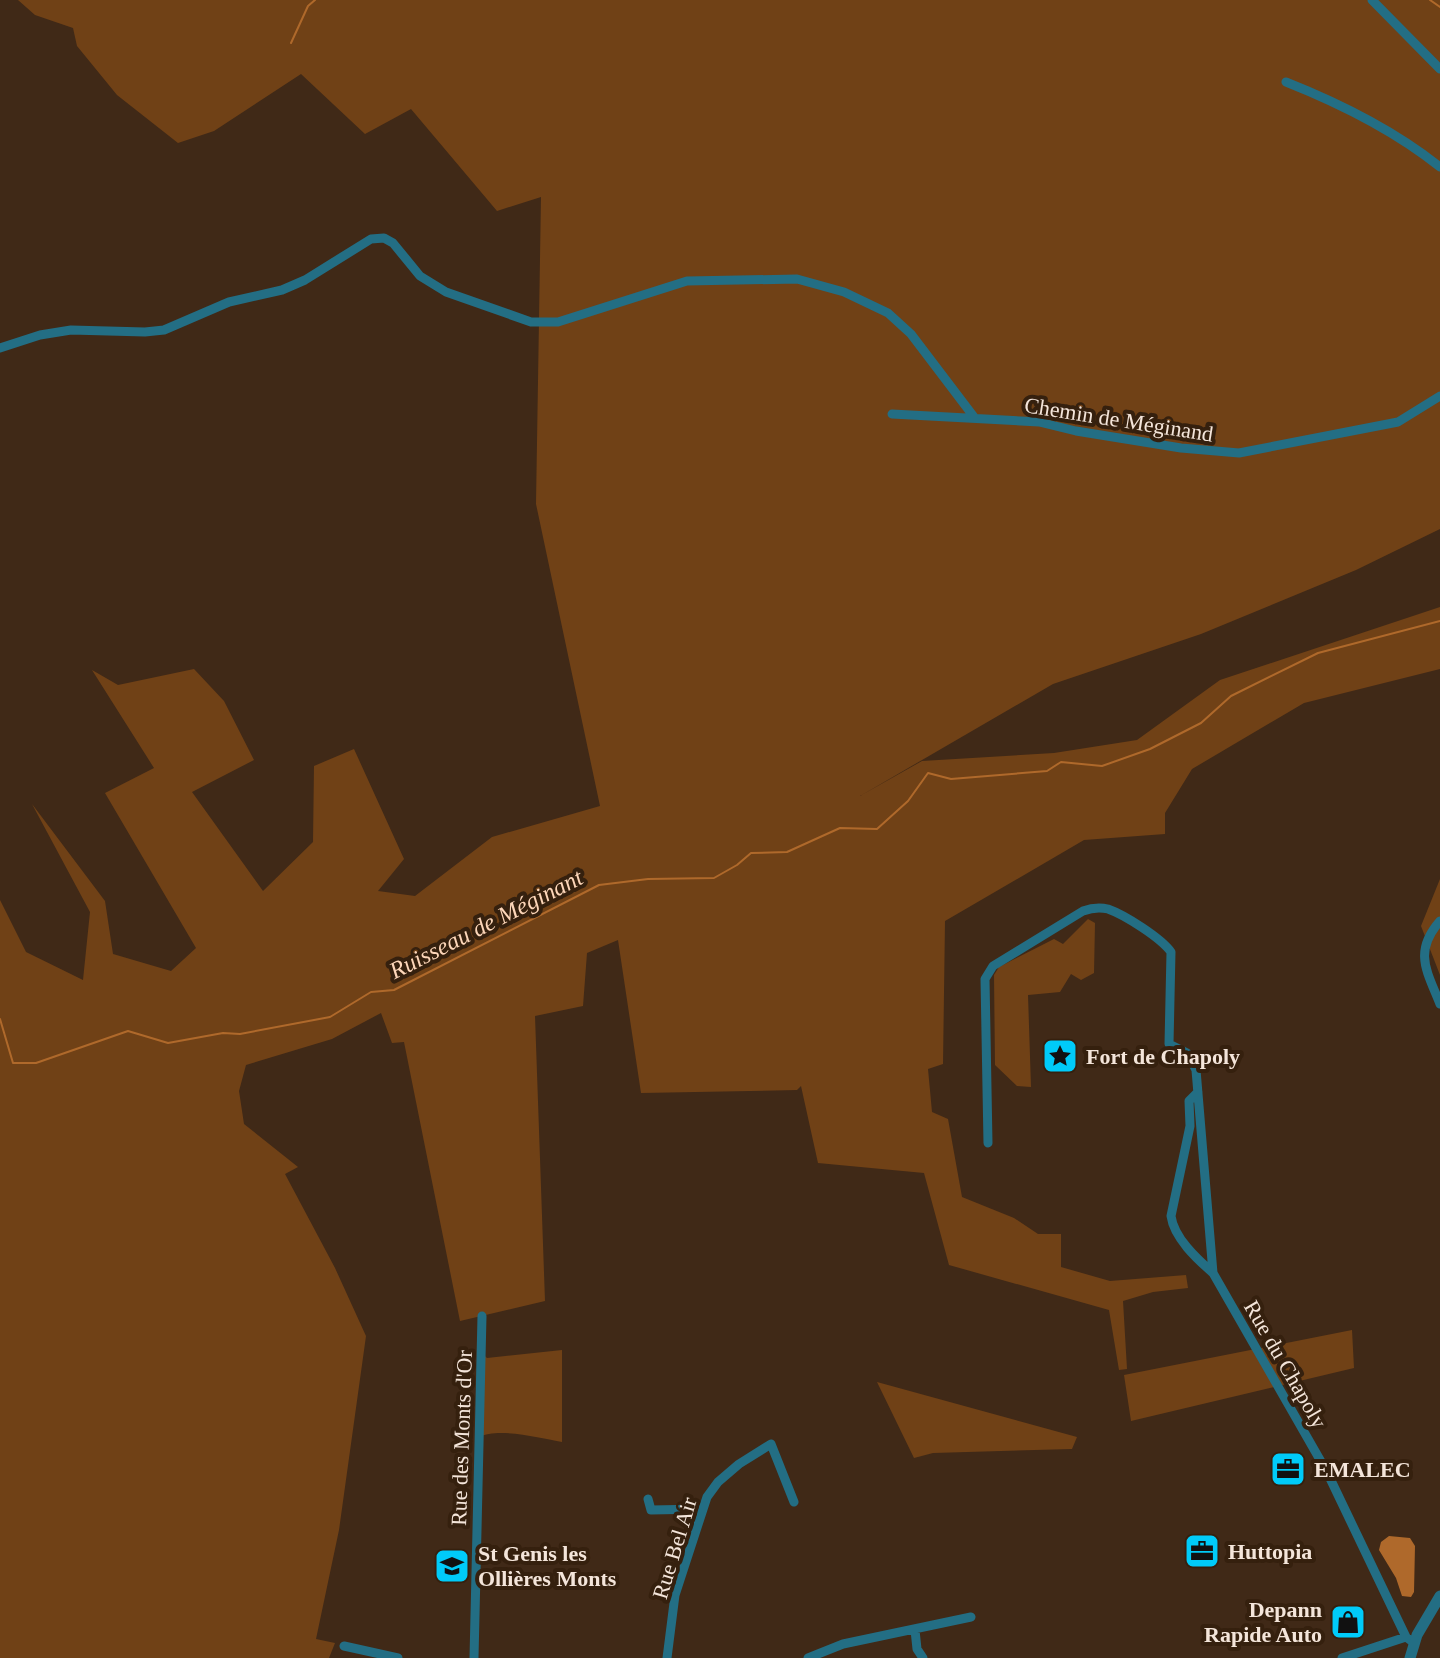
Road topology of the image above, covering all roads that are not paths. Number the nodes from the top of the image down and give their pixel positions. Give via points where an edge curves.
1 (1372, 0) edge
2 (1440, 69) edge
3 (1286, 82) dead end
4 (1440, 167) edge
5 (0, 348) edge
6 (1440, 396) edge
7 (892, 414) dead end
8 (974, 417) junction
9 (1440, 921) edge
10 (1440, 1004) edge
11 (1198, 1092) junction
12 (988, 1143) dead end
13 (1213, 1273) junction
14 (482, 1316) dead end
15 (648, 1499) dead end
16 (794, 1502) dead end
17 (703, 1509) junction
18 (1440, 1596) edge
19 (971, 1617) dead end
20 (915, 1630) junction
21 (1410, 1640) junction
22 (344, 1646) dead end
23 (821, 1656) edge
24 (398, 1658) edge
25 (474, 1658) edge
26 (667, 1658) edge
27 (808, 1658) edge
28 (923, 1658) edge
29 (1342, 1658) edge
30 (1410, 1658) edge

1 - 2 street
3 - 4 street via 1404,141
5 - 8 street via 71,330 164,330 229,302 282,290 371,239 384,238 420,276 446,292 531,322 558,322 687,281 797,279 844,292 888,313 911,334
6 - 8 street, Chemin de Méginand via 1398,422 1239,453
7 - 8 street, Chemin de Méginand
9 - 10 street via 1423,956
11 - 12 street, Rue du Chapoly via 1193,1061 1169,1044 1171,952 1164,942 1109,910 1093,908 993,966 985,979
11 - 13 street, Rue du Chapoly
11 - 13 street, Rue du Chapoly via 1189,1101 1190,1126 1171,1216 1173,1228
13 - 21 street, Rue du Chapoly via 1327,1472
14 - 25 street, Rue des Monts d'Or
15 - 17 street via 651,1510
16 - 17 street, Rue Bel Air via 771,1444 718,1482
17 - 26 street, Rue Bel Air via 675,1595
18 - 21 street
19 - 20 street
20 - 23 street via 843,1644
20 - 28 street
21 - 29 street
21 - 30 street
22 - 24 street
23 - 27 street

